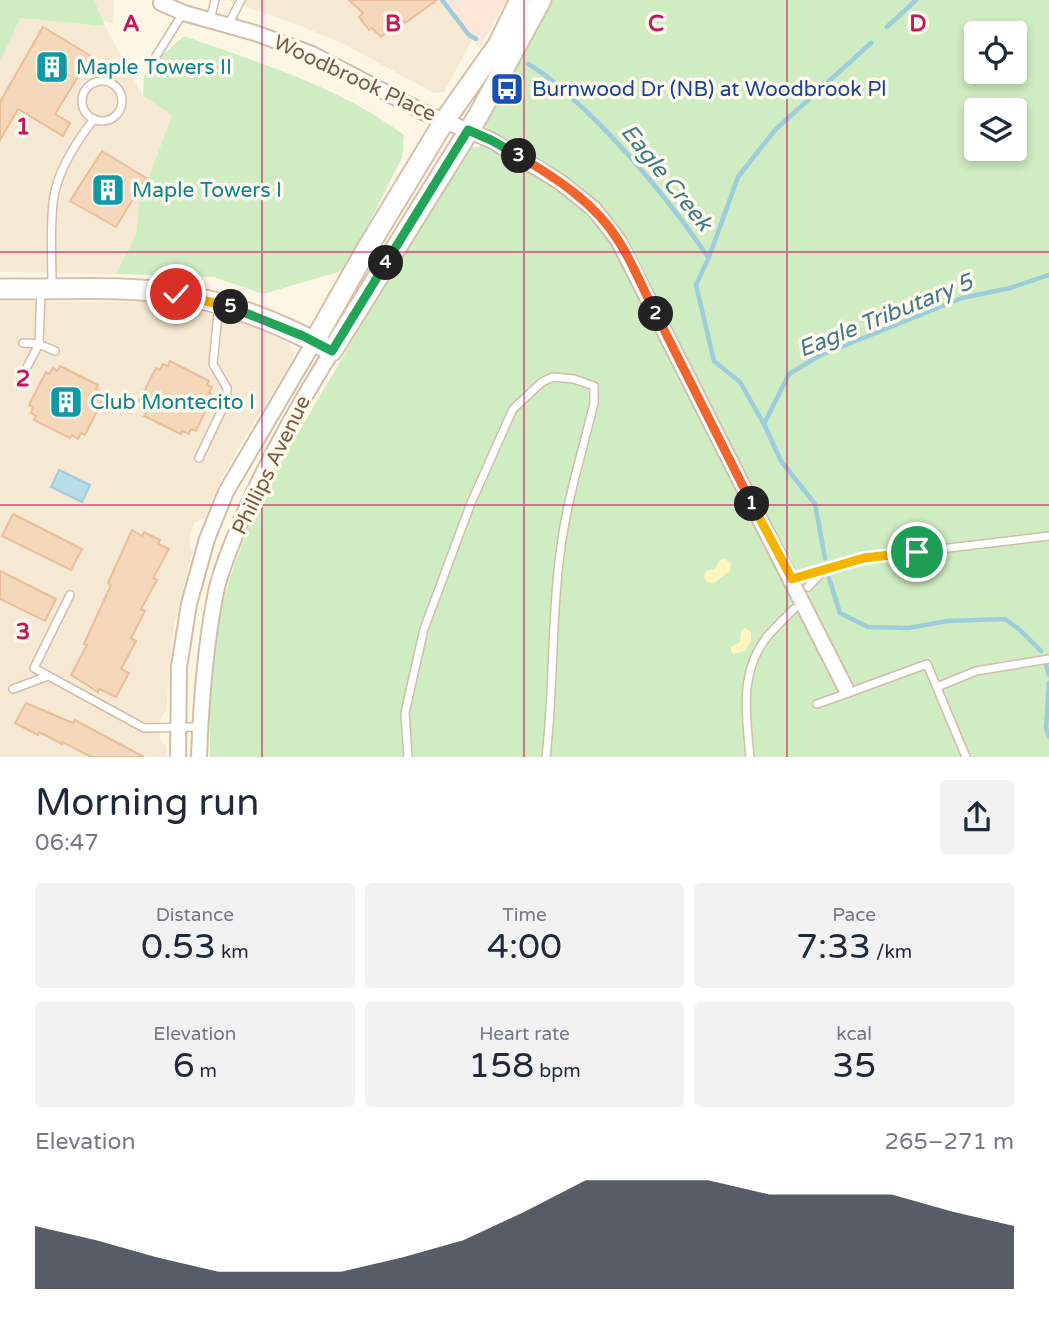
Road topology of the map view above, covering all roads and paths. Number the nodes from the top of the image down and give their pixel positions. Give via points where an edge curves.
1 (215, 0) edge
2 (241, 0) edge
3 (520, 0) edge
4 (541, 0) edge
5 (161, 3) dead end
6 (184, 12) junction
7 (209, 20) junction
8 (228, 25) junction
9 (153, 61) dead end
10 (93, 119) junction
11 (445, 120) junction
12 (468, 130) junction
13 (0, 289) edge
14 (46, 290) junction
15 (219, 303) junction
16 (314, 342) junction
17 (23, 343) dead end
18 (39, 344) junction
19 (55, 351) dead end
20 (332, 351) junction
21 (27, 367) dead end
22 (199, 458) dead end
23 (1049, 536) edge
24 (826, 568) junction
25 (792, 579) junction
26 (808, 587) dead end
27 (70, 595) dead end
28 (793, 609) dead end
29 (1049, 659) edge
30 (48, 676) junction
31 (937, 687) junction
32 (13, 688) dead end
33 (846, 690) junction
34 (817, 704) dead end
35 (178, 727) junction
36 (200, 727) junction
37 (178, 757) edge
38 (199, 757) edge
39 (408, 757) edge
40 (546, 757) edge
41 (750, 757) edge
42 (966, 757) edge

1 - 7 lane
2 - 8 lane
3 - 11 street, Phillips Avenue via 498,45
4 - 12 street, Phillips Avenue
5 - 6 street, Woodbrook Place
6 - 7 street, Woodbrook Place
6 - 9 lane
7 - 8 street, Woodbrook Place
8 - 11 street, Woodbrook Place via 312,54
10 - 10 lane via 106,120 121,110 117,86 99,80 84,91 82,104
10 - 14 lane via 58,180
11 - 12 street, Woodbrook Place
11 - 16 street, Phillips Avenue
12 - 20 street, Phillips Avenue
12 - 25 street, Woodbrook Place via 560,182 594,209 618,240
13 - 14 street
14 - 15 street via 156,292
14 - 18 lane
15 - 16 street
15 - 22 lane via 213,364 227,388 227,399
16 - 20 street
16 - 35 street, Phillips Avenue via 226,492 207,539 179,667
17 - 18 lane
18 - 19 lane
18 - 21 lane
20 - 36 street, Phillips Avenue via 285,426 229,551 217,590 204,668
23 - 24 lane via 864,558
24 - 25 lane
24 - 26 lane
25 - 33 street, Woodbrook Place
27 - 30 lane via 33,667
28 - 41 lane via 766,638 748,672 745,703
29 - 31 lane via 976,671
30 - 32 lane
30 - 35 lane via 144,728
31 - 33 lane via 927,664
31 - 42 lane
33 - 34 lane
35 - 36 lane
35 - 37 street, Phillips Avenue
36 - 38 street, Phillips Avenue
39 - 40 lane via 405,713 410,687 424,629 466,516 513,409 553,377 594,386 594,403 560,553

